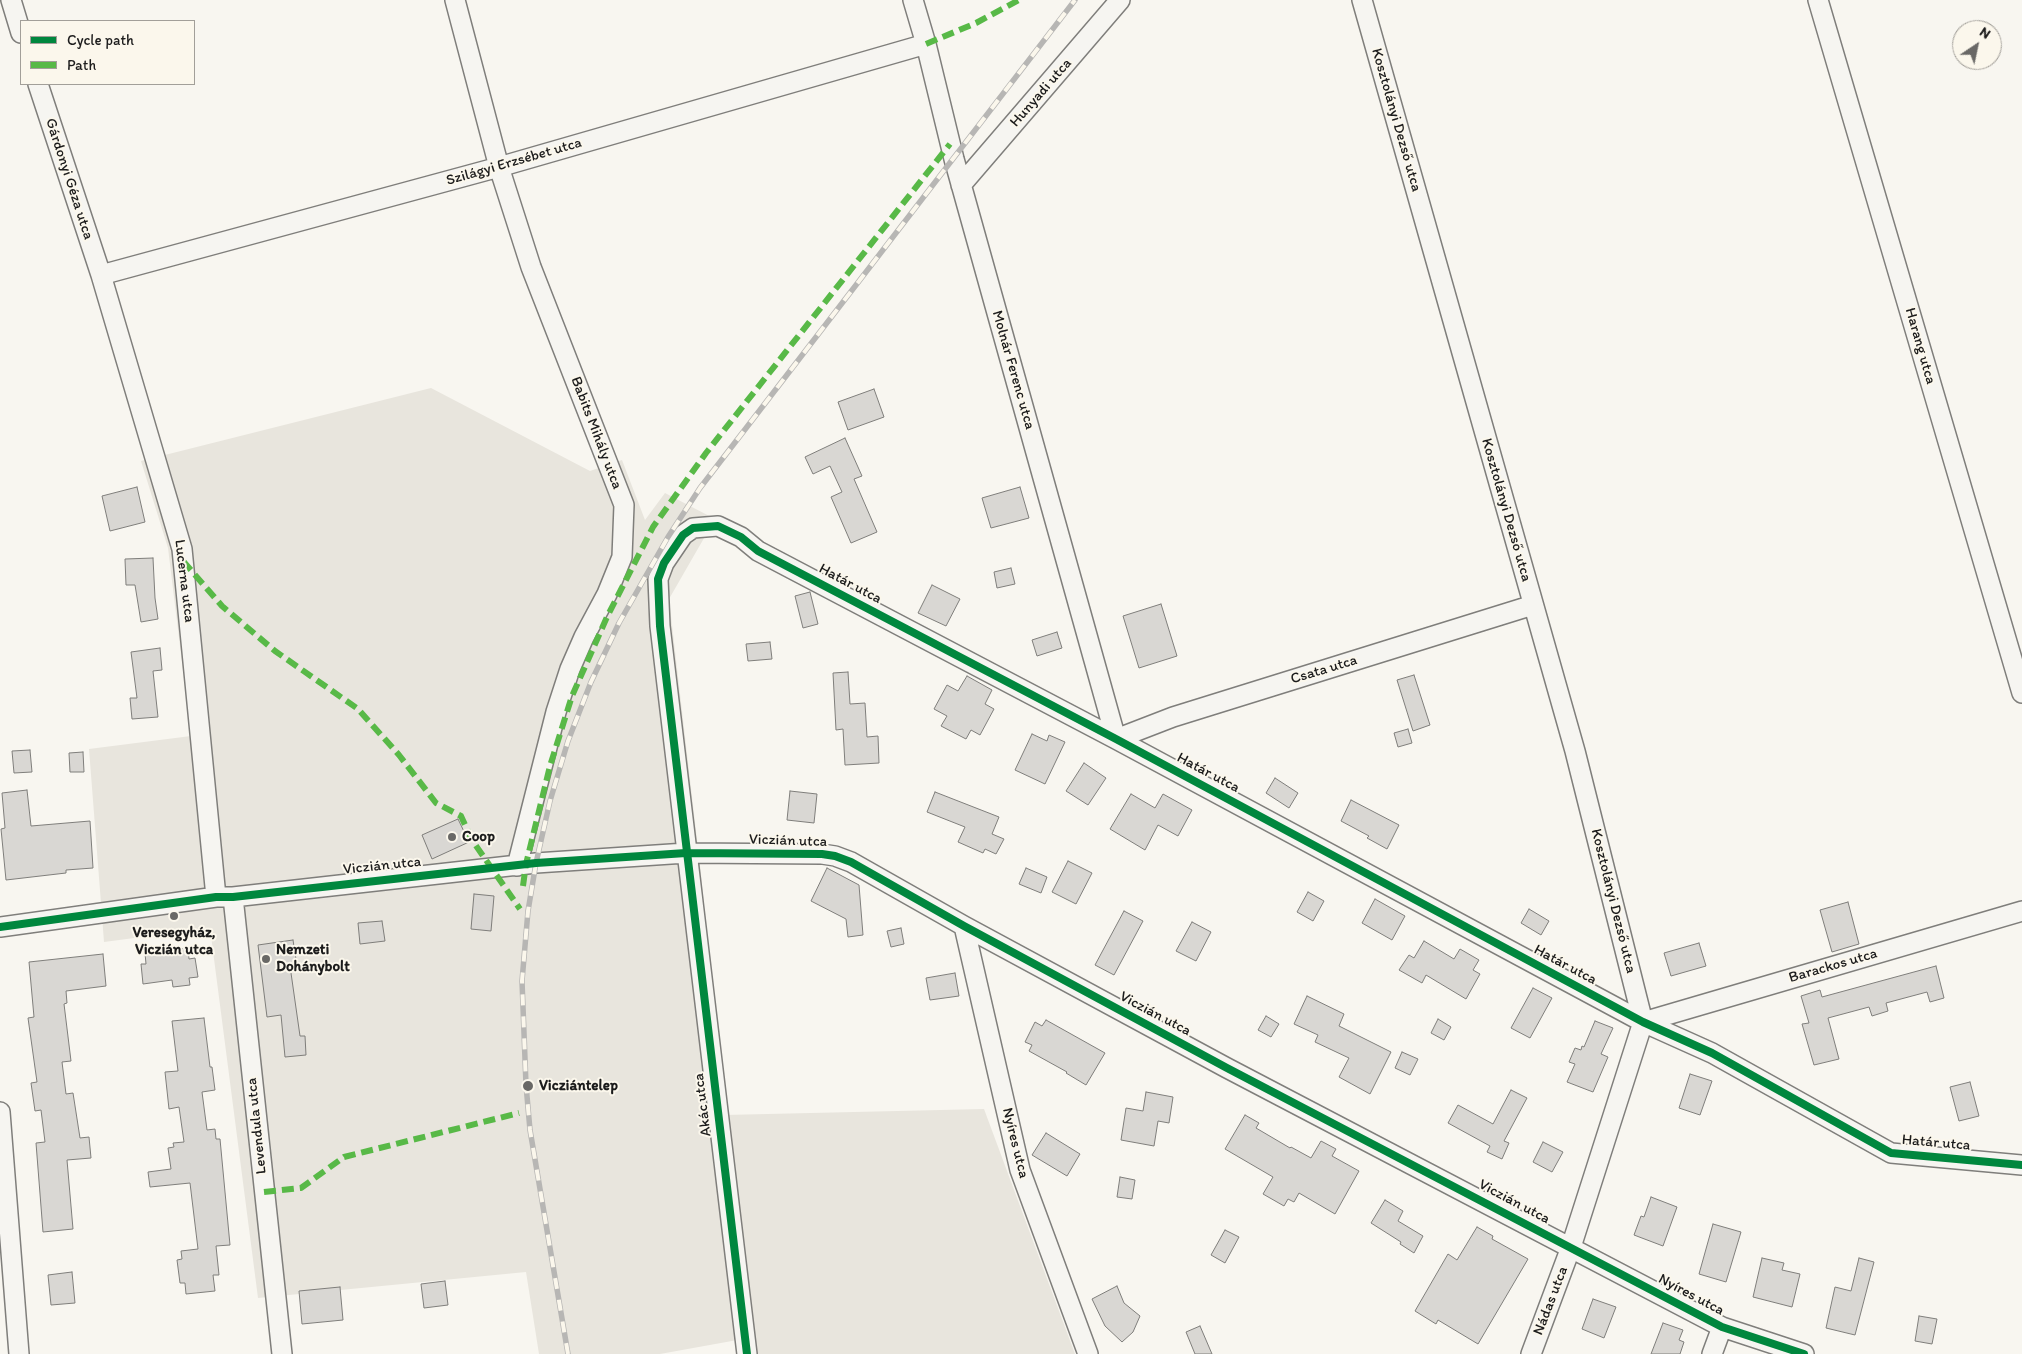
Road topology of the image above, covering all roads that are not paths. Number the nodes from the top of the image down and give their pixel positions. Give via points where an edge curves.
1 (10, 0) edge
2 (455, 0) edge
3 (913, 0) edge
4 (1120, 0) edge
5 (1362, 0) edge
6 (1818, 0) edge
7 (20, 30) edge
8 (926, 44) junction
9 (38, 85) edge
10 (499, 167) junction
11 (961, 185) junction
12 (101, 275) junction
13 (1533, 605) junction
14 (2022, 693) edge
15 (1116, 739) junction
16 (686, 853) junction
17 (516, 866) junction
18 (225, 897) junction
19 (2022, 910) edge
20 (964, 926) junction
21 (0, 927) edge
22 (1644, 1022) junction
23 (0, 1112) edge
24 (2022, 1165) edge
25 (1571, 1247) junction
26 (1722, 1327) junction
27 (19, 1354) edge
28 (282, 1354) edge
29 (747, 1354) edge
30 (1088, 1354) edge
31 (1531, 1354) edge
32 (1712, 1354) edge
33 (1804, 1354) edge

1 - 7 street
2 - 10 street, Babits Mihály utca
3 - 8 street, Molnár Ferenc utca
4 - 11 street, Hunyadi utca
5 - 13 street, Kosztolányi Dezső utca
6 - 14 street, Harang utca
8 - 10 street, Szilágyi Erzsébet utca
8 - 11 street, Molnár Ferenc utca
9 - 12 street, Gárdonyi Géza utca
10 - 12 street, Szilágyi Erzsébet utca
10 - 17 street, Babits Mihály utca via 531,267 624,505 622,557 570,669
11 - 15 street, Molnár Ferenc utca
12 - 18 street, Lucerna utca via 182,549
13 - 15 street, Csata utca via 1173,717
13 - 22 street, Kosztolányi Dezső utca
15 - 16 street, Határ utca via 758,551 741,537 718,526 693,528 683,535 664,563 658,579 660,626
15 - 22 street, Határ utca
16 - 17 street, Viczián utca
16 - 20 street, Viczián utca via 834,856 852,862
16 - 29 street, Akác utca
17 - 18 street, Viczián utca
18 - 21 street, Viczián utca
18 - 28 street, Levendula utca
19 - 22 street, Barackos utca
20 - 25 street, Viczián utca via 1227,1068
20 - 30 street, Nyíres utca via 1020,1170
22 - 24 street, Határ utca via 1712,1053 1891,1153
22 - 25 street
23 - 27 street
25 - 26 street, Nyíres utca
25 - 31 street, Nádas utca
26 - 32 street
26 - 33 street, Nyíres utca

